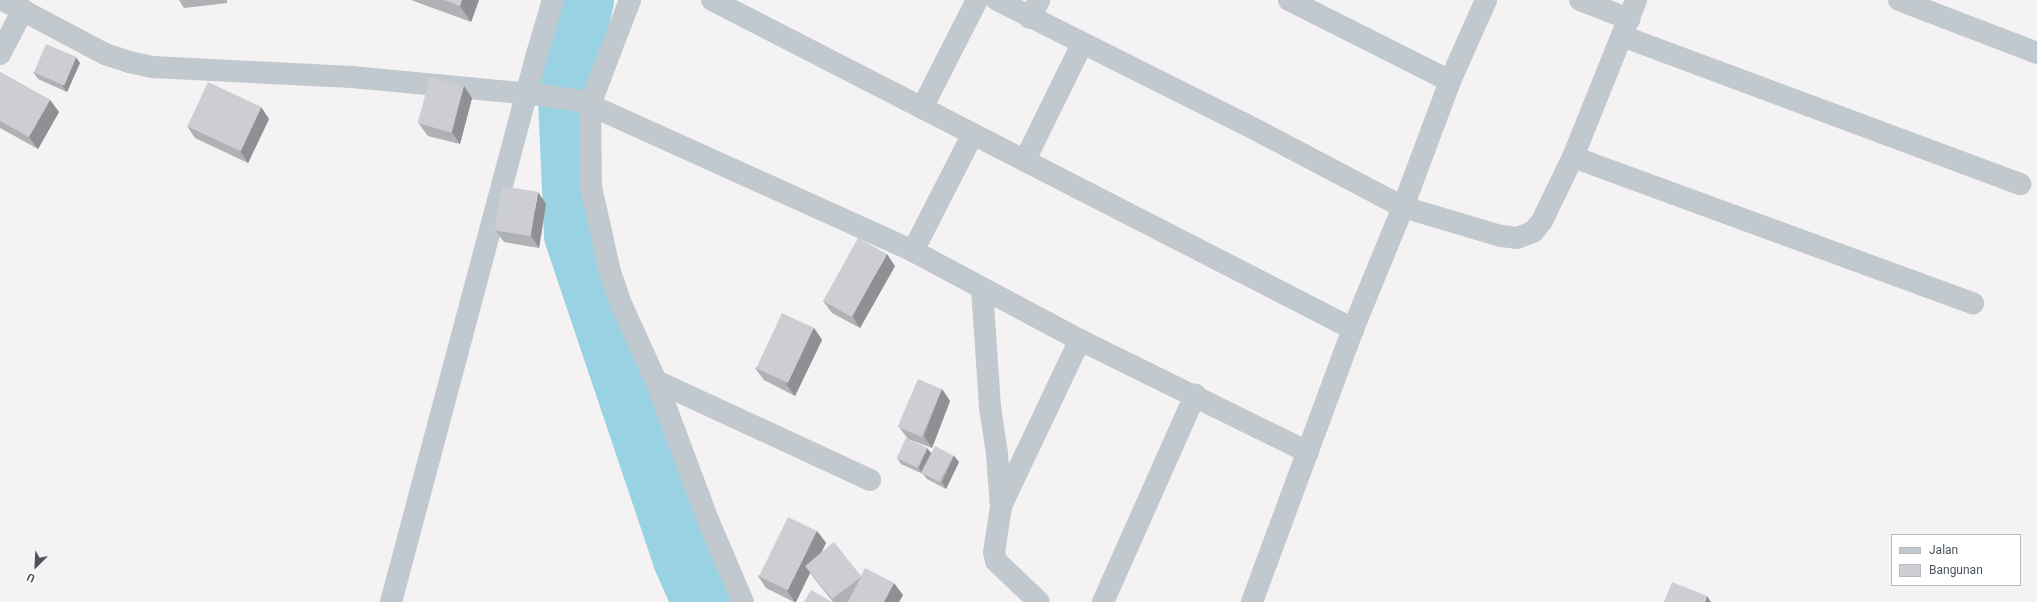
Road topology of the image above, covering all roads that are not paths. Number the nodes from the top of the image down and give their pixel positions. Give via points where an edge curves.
1 (3, 0) edge
2 (553, 0) edge
3 (630, 0) edge
4 (712, 0) edge
5 (977, 0) edge
6 (997, 0) edge
7 (1289, 0) edge
8 (1486, 0) edge
9 (1580, 0) edge
10 (1899, 0) edge
11 (1035, 9) edge
12 (23, 10) junction
13 (1629, 18) edge
14 (1082, 44) junction
15 (2037, 53) edge
16 (0, 54) edge
17 (1450, 82) junction
18 (534, 95) junction
19 (583, 103) junction
20 (922, 108) junction
21 (973, 134) junction
22 (1573, 157) junction
23 (1025, 160) junction
24 (2020, 184) dead end
25 (1403, 206) junction
26 (913, 251) junction
27 (982, 289) junction
28 (1973, 303) dead end
29 (1353, 329) junction
30 (1080, 340) junction
31 (656, 381) junction
32 (1195, 395) junction
33 (1308, 452) junction
34 (870, 480) dead end
35 (1001, 508) junction
36 (391, 602) edge
37 (743, 602) edge
38 (1039, 602) edge
39 (1103, 602) edge
40 (1252, 602) edge

1 - 12 street
2 - 18 street
3 - 19 street
4 - 20 street
5 - 20 street
6 - 11 street
7 - 17 street
8 - 17 street
9 - 13 street
10 - 15 street
11 - 14 street
12 - 16 street
12 - 18 street via 105,54 153,67 352,77
13 - 22 street
13 - 24 street
14 - 23 street
14 - 25 street via 1243,123
17 - 25 street
18 - 19 street
18 - 36 street
19 - 26 street
19 - 31 street via 591,187 610,272 622,306
20 - 21 street
21 - 23 street
21 - 26 street
22 - 25 street via 1542,221 1533,232 1521,238 1501,236
22 - 28 street
23 - 29 street
25 - 29 street
26 - 27 street
27 - 30 street
27 - 35 street via 990,407
29 - 33 street
30 - 32 street
30 - 35 street
31 - 34 street
31 - 37 street via 708,520
32 - 33 street
32 - 39 street
33 - 40 street
35 - 38 street via 994,540 996,562

